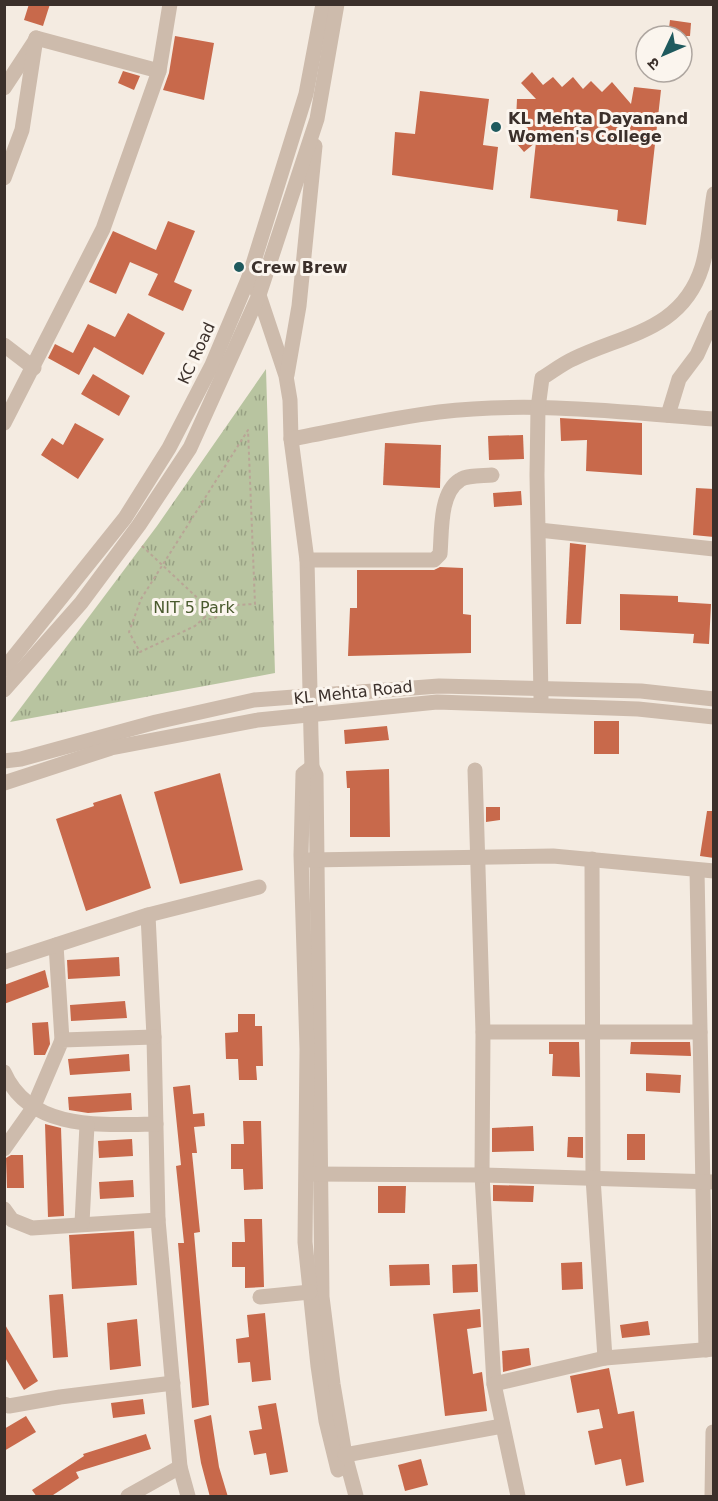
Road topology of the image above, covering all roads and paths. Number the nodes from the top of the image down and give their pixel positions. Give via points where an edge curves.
1 (171, 4) edge
2 (323, 4) edge
3 (337, 4) edge
4 (36, 38) junction
5 (159, 71) junction
6 (4, 88) edge
7 (317, 119) junction
8 (4, 178) edge
9 (714, 194) edge
10 (249, 277) junction
11 (259, 295) junction
12 (714, 317) edge
13 (4, 345) edge
14 (34, 368) junction
15 (286, 376) junction
16 (538, 408) junction
17 (668, 415) junction
18 (714, 419) edge
19 (4, 423) edge
20 (291, 439) junction
21 (492, 475) dead end
22 (539, 530) junction
23 (131, 536) junction
24 (714, 549) edge
25 (307, 560) junction
26 (162, 564) junction
27 (206, 606) junction
28 (217, 606) junction
29 (205, 617) junction
30 (4, 669) edge
31 (541, 689) junction
32 (4, 690) edge
33 (310, 696) junction
34 (714, 699) edge
35 (541, 705) junction
36 (310, 714) junction
37 (714, 717) edge
38 (4, 761) edge
39 (312, 767) junction
40 (476, 770) dead end
41 (4, 783) edge
42 (476, 856) junction
43 (301, 860) junction
44 (318, 860) junction
45 (592, 860) junction
46 (697, 870) junction
47 (714, 871) edge
48 (259, 887) dead end
49 (148, 915) junction
50 (56, 945) junction
51 (4, 962) edge
52 (483, 1032) junction
53 (593, 1032) junction
54 (700, 1032) junction
55 (154, 1037) junction
56 (62, 1040) junction
57 (4, 1071) edge
58 (33, 1108) junction
59 (156, 1124) junction
60 (87, 1125) junction
61 (4, 1149) edge
62 (312, 1174) junction
63 (482, 1175) junction
64 (593, 1178) junction
65 (708, 1182) edge
66 (4, 1209) edge
67 (158, 1220) junction
68 (82, 1223) junction
69 (310, 1292) junction
70 (260, 1297) dead end
71 (710, 1349) edge
72 (605, 1358) junction
73 (173, 1383) junction
74 (494, 1384) junction
75 (4, 1404) edge
76 (502, 1426) junction
77 (713, 1432) edge
78 (345, 1455) junction
79 (180, 1467) junction
80 (345, 1475) junction
81 (128, 1497) edge
82 (188, 1497) edge
83 (345, 1497) edge
84 (356, 1497) edge
85 (518, 1497) edge
86 (712, 1497) edge

1 - 5 street
2 - 10 street, KC Road via 306,94
3 - 7 street
4 - 5 street
4 - 6 street
4 - 8 street via 22,130
5 - 14 street via 103,229
7 - 11 street
7 - 15 street via 299,306
9 - 16 street via 702,266 690,294 666,319 573,359 542,378
10 - 11 street
10 - 30 street, KC Road via 212,365 163,458 125,518
11 - 15 street
11 - 23 street via 190,448
12 - 17 street via 698,355 679,378
13 - 14 street
14 - 19 street
15 - 20 street
16 - 17 street
16 - 20 street via 439,412
16 - 22 street
17 - 18 street
20 - 25 street
21 - 25 street via 461,478 451,488 445,504 440,554 434,561
22 - 24 street
22 - 31 street
23 - 26 path
23 - 32 street via 81,603
25 - 33 street
26 - 27 path
26 - 28 path via 248,430 255,603
26 - 29 path via 141,599 129,632 140,652 195,626
27 - 28 path
27 - 29 path
28 - 29 path via 217,617
31 - 33 street, KL Mehta Road via 439,686
31 - 34 street, KL Mehta Road via 641,691
31 - 35 street
33 - 36 street
33 - 38 street, KL Mehta Road via 254,700
35 - 36 street, KL Mehta Road via 437,702
35 - 37 street, KL Mehta Road
36 - 39 street
36 - 41 street, KL Mehta Road via 111,748
39 - 43 street via 303,774
39 - 44 street via 316,775
40 - 42 street
42 - 44 street
42 - 45 street via 553,855
42 - 52 street
43 - 44 street
43 - 62 street
44 - 62 street
45 - 46 street
45 - 53 street
46 - 47 street
46 - 54 street
48 - 49 street
49 - 50 street
49 - 55 street
50 - 51 street
50 - 56 street
52 - 53 street
52 - 63 street
53 - 54 street
53 - 64 street
54 - 65 street
55 - 56 street
55 - 59 street
56 - 58 street
57 - 58 street via 19,1096
58 - 60 street
58 - 61 street
59 - 60 street
59 - 67 street
60 - 68 street
62 - 63 street
62 - 69 street via 305,1242
62 - 78 street via 322,1297
63 - 64 street
63 - 74 street
64 - 65 street
64 - 72 street
65 - 71 street
66 - 68 street via 23,1227
67 - 68 street
67 - 73 street
69 - 70 street
69 - 80 street via 326,1421
71 - 72 street
72 - 74 street
73 - 75 street
73 - 79 street
74 - 76 street
76 - 78 street
76 - 85 street
77 - 86 street
78 - 80 street
79 - 81 street
79 - 82 street
80 - 83 street
80 - 84 street

